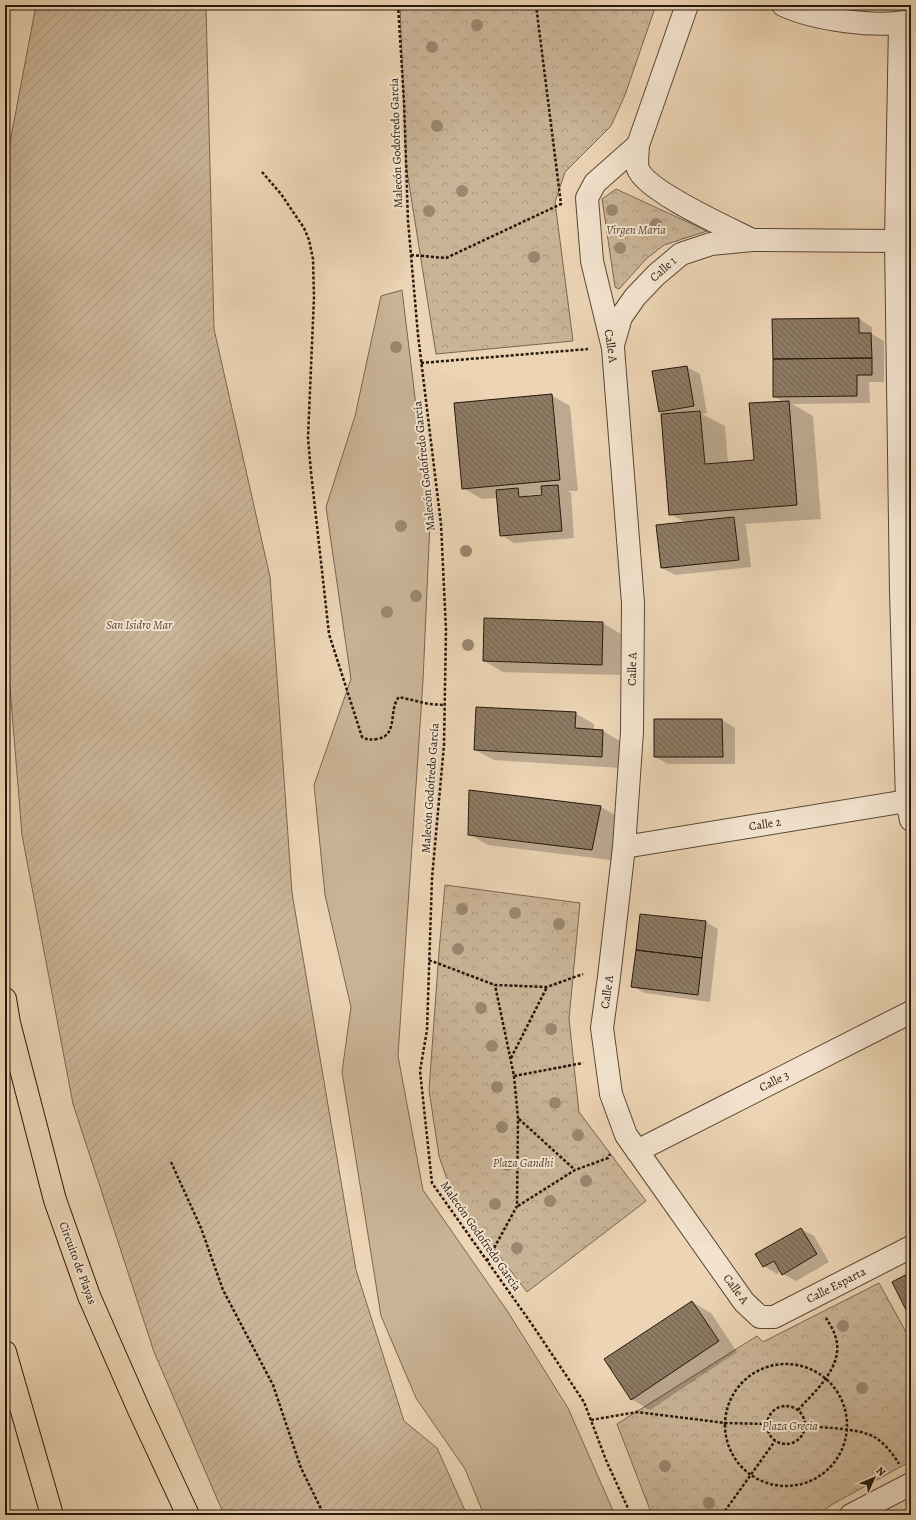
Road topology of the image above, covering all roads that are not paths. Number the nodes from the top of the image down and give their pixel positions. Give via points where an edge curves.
1 (687, 5) edge
2 (783, 5) edge
3 (905, 23) edge
4 (638, 145) junction
5 (752, 240) junction
6 (896, 241) junction
7 (613, 348) junction
8 (906, 593) edge
9 (909, 810) edge
10 (624, 847) junction
11 (5, 999) edge
12 (911, 1012) edge
13 (637, 1151) junction
14 (911, 1247) edge
15 (760, 1317) joint
16 (5, 1352) edge
17 (910, 1485) edge
18 (52, 1515) edge
19 (188, 1515) edge
20 (851, 1515) edge

1 - 4 street, Calle A
2 - 3 street via 793,10 844,22
3 - 6 street
4 - 5 street, Calle 1 via 638,169 649,183 682,204
4 - 7 street, Calle A via 595,183 587,198 592,261
5 - 6 street, Calle 1
5 - 7 street, Calle 1 via 711,244 681,254 635,297 621,317
6 - 8 street
7 - 10 street, Calle A via 633,603 632,732
8 - 9 street
9 - 10 street, Calle 2
10 - 13 street, Calle A via 602,1028 611,1094 626,1135
11 - 19 highway, Circuito de Playas via 55,1200 89,1296
12 - 13 street, Calle 3
13 - 15 street, Calle A via 744,1302
14 - 15 street, Calle Esparta via 774,1317
16 - 18 highway
17 - 20 street

